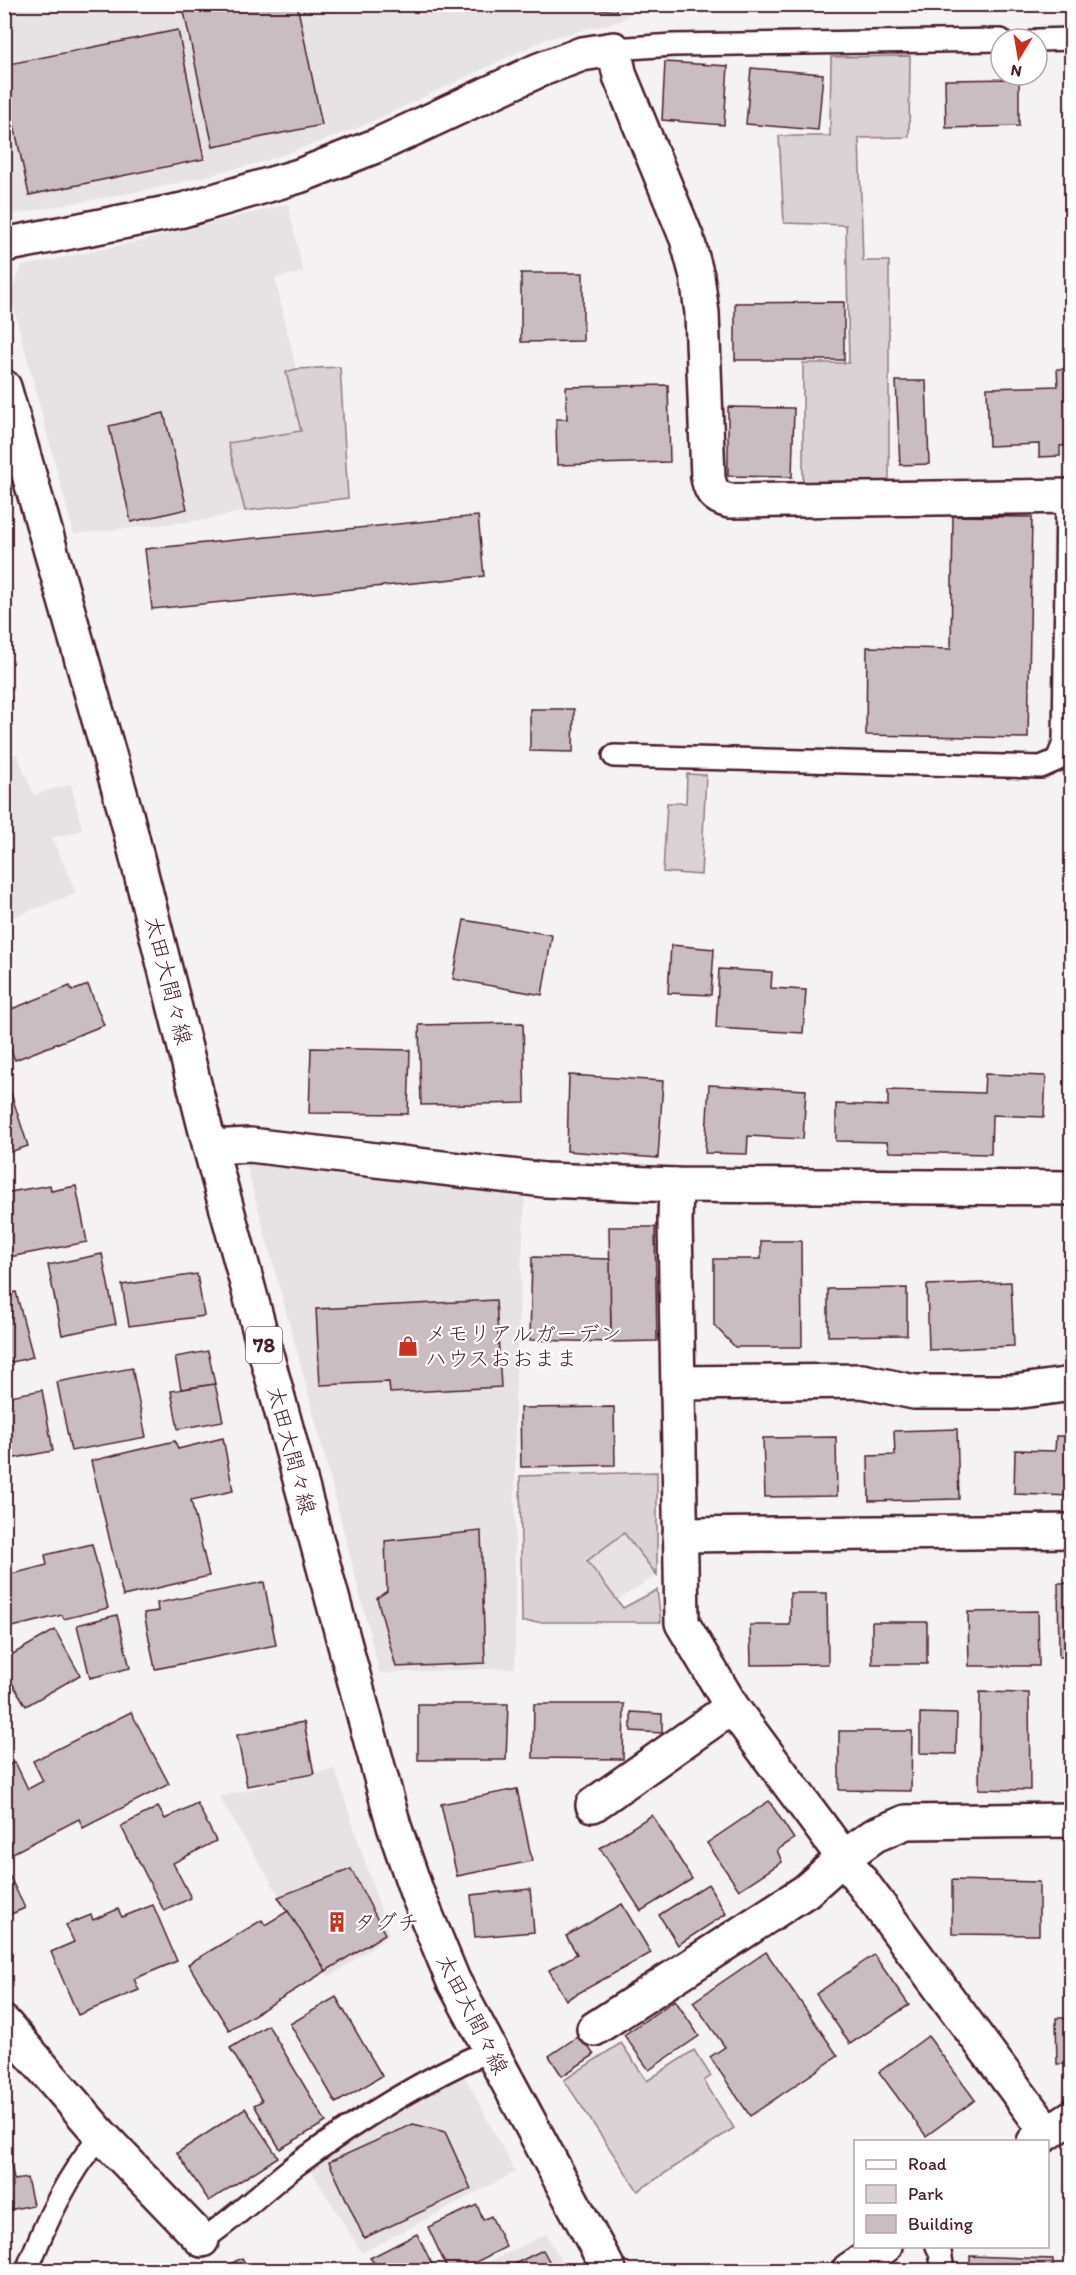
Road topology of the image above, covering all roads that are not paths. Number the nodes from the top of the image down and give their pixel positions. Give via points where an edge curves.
1 (1071, 39) edge
2 (989, 40) edge
3 (1049, 40) edge
4 (614, 49) junction
5 (4, 245) edge
6 (4, 387) edge
7 (1069, 496) edge
8 (614, 756) dead end
9 (210, 1147) junction
10 (676, 1185) junction
11 (1071, 1188) edge
12 (678, 1383) junction
13 (1071, 1384) edge
14 (1071, 1531) edge
15 (680, 1535) junction
16 (732, 1707) junction
17 (593, 1805) dead end
18 (1071, 1820) edge
19 (844, 1857) junction
20 (4, 2023) edge
21 (594, 2029) dead end
22 (490, 2050) junction
23 (1051, 2130) edge
24 (101, 2135) junction
25 (202, 2240) joint
26 (884, 2248) edge
27 (938, 2248) edge
28 (27, 2271) edge
29 (609, 2271) edge
30 (849, 2271) edge
31 (943, 2271) edge

1 - 3 lane
2 - 4 lane
4 - 5 street via 582,54 539,70 299,177 183,210
4 - 7 street via 620,76 687,239 697,276 708,478 710,490 717,498 729,501
6 - 9 street, 太田大間々線 / 78 via 126,814
7 - 8 lane via 1064,742 1057,760 1041,767
9 - 10 street via 250,1144 544,1180
9 - 22 street, 太田大間々線 / 78 via 394,1826 453,1980
10 - 11 street
10 - 12 street
12 - 13 street via 862,1381 914,1392 1014,1392
12 - 15 street
14 - 15 street
15 - 16 street via 682,1623
16 - 17 street
16 - 19 street
18 - 19 street via 906,1822 875,1835
19 - 21 street via 806,1891
19 - 23 street
20 - 24 street
22 - 25 lane via 356,2125 295,2166 226,2225
22 - 29 street, 太田大間々線 / 78
24 - 25 street
24 - 28 lane via 79,2162 44,2224
26 - 30 street
27 - 31 lane

